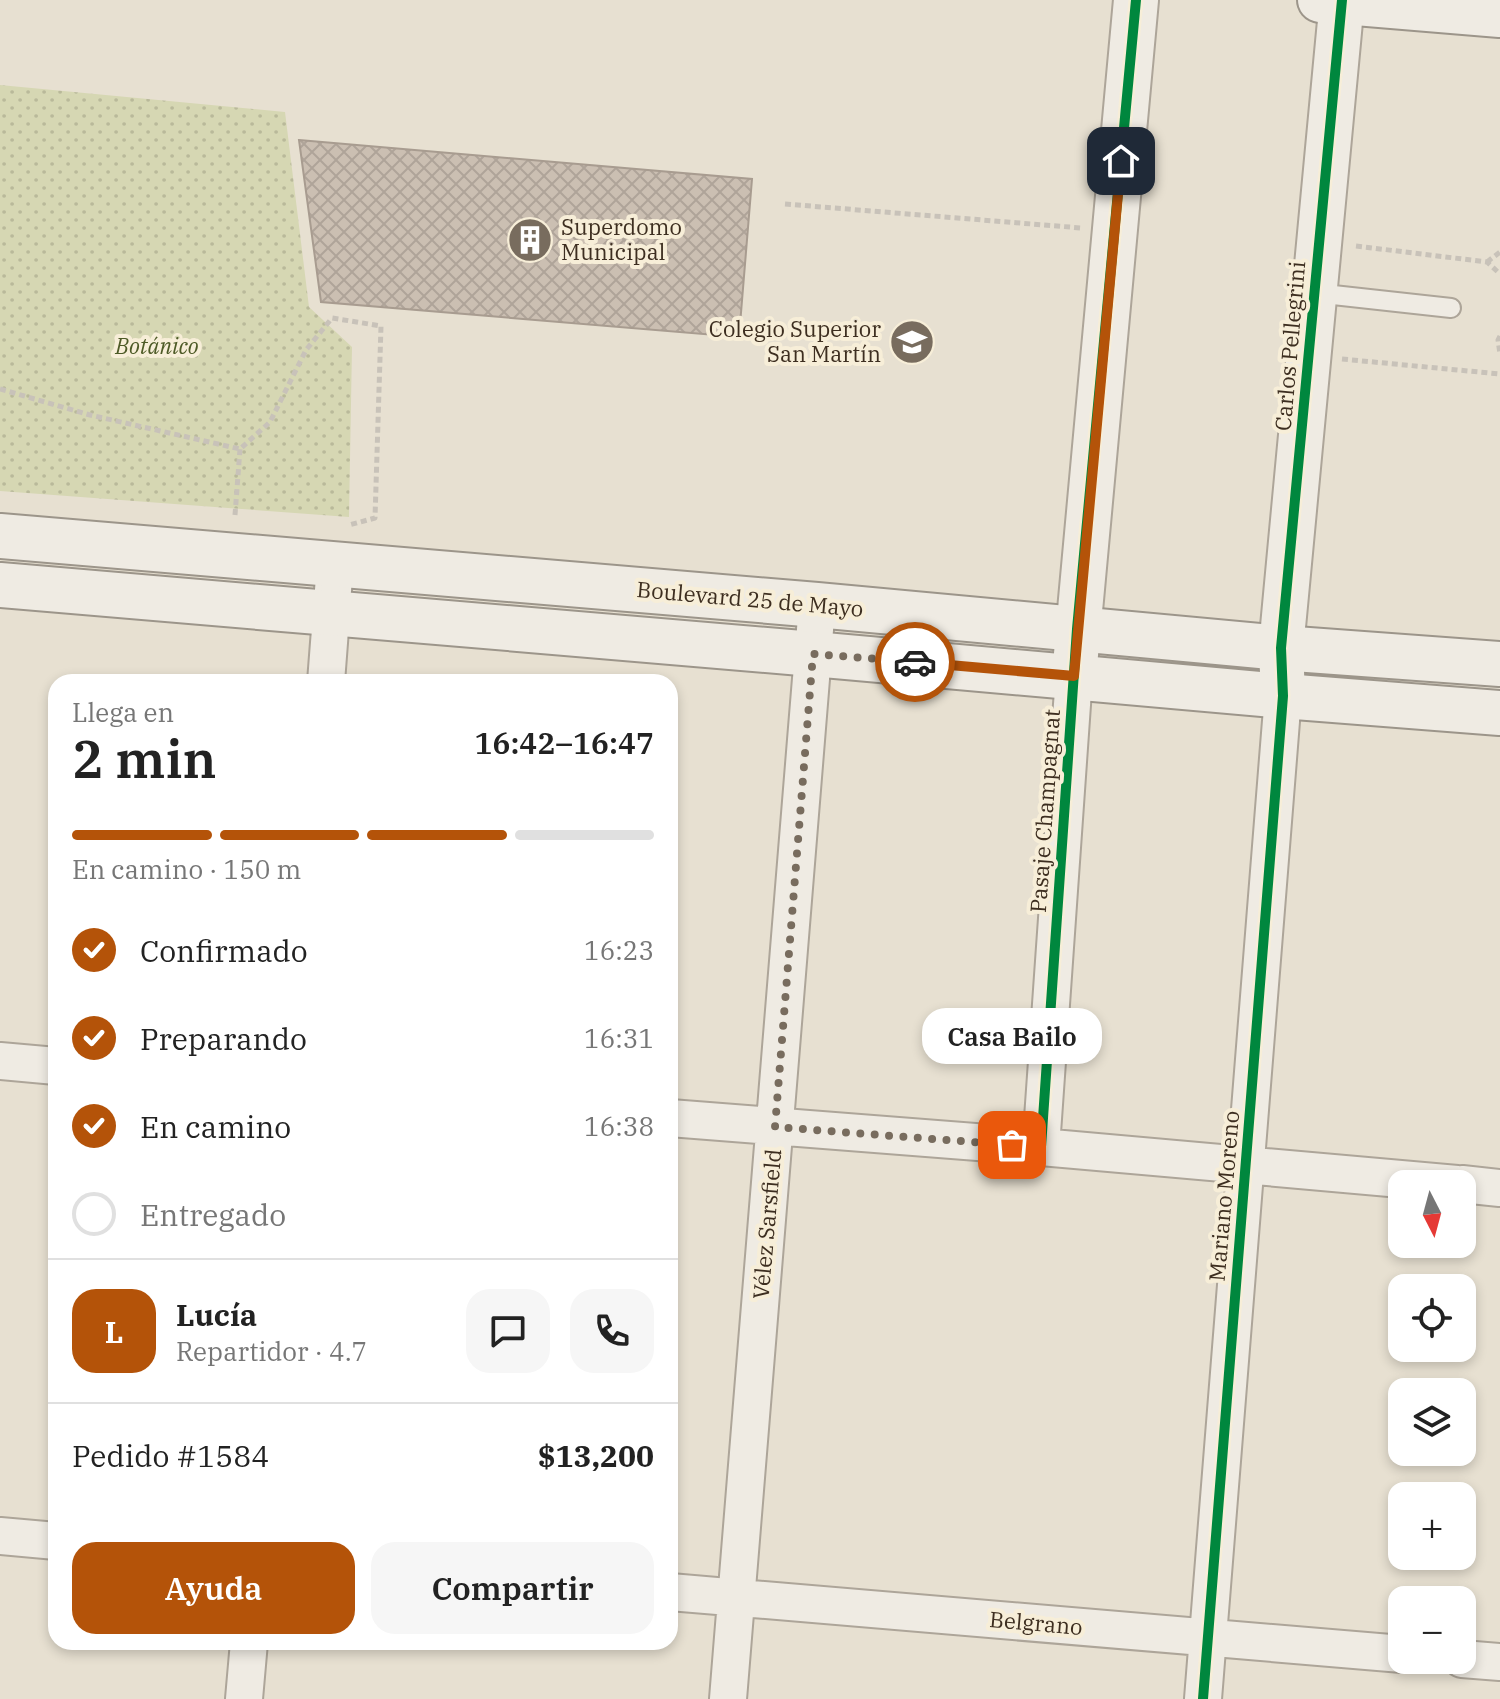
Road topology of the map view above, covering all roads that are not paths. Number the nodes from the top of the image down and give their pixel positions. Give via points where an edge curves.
1 (1136, 0) edge
2 (1335, 1) edge
3 (1500, 15) edge
4 (1315, 293) junction
5 (1451, 308) dead end
6 (0, 536) edge
7 (338, 544) junction
8 (0, 585) edge
9 (817, 605) junction
10 (331, 613) junction
11 (1077, 629) junction
12 (1281, 648) junction
13 (813, 654) junction
14 (1500, 664) edge
15 (327, 674) edge
16 (1074, 676) junction
17 (1283, 696) junction
18 (1500, 713) edge
19 (0, 1061) edge
20 (48, 1065) edge
21 (678, 1119) edge
22 (775, 1127) junction
23 (1041, 1147) junction
24 (1246, 1166) junction
25 (1388, 1178) edge
26 (1476, 1186) edge
27 (1500, 1188) edge
28 (0, 1536) edge
29 (48, 1540) edge
30 (678, 1593) edge
31 (736, 1598) junction
32 (1208, 1638) junction
33 (248, 1650) edge
34 (1388, 1653) edge
35 (1476, 1660) edge
36 (1500, 1662) edge
37 (244, 1699) edge
38 (728, 1699) edge
39 (1203, 1699) edge

1 - 11 main road, Pasaje Champagnat
2 - 3 main road
2 - 4 main road, Carlos Pellegrini
4 - 5 lane
4 - 12 main road, Carlos Pellegrini
6 - 7 main road, Boulevard 25 de Mayo
7 - 9 main road, Boulevard 25 de Mayo
7 - 10 street
8 - 10 main road
9 - 11 main road, Boulevard 25 de Mayo
9 - 13 street, Vélez Sarsfield
10 - 13 main road
10 - 15 street
11 - 12 main road, Boulevard 25 de Mayo
11 - 16 main road, Pasaje Champagnat
12 - 14 main road, Boulevard 25 de Mayo
12 - 17 main road, Carlos Pellegrini
13 - 16 main road
13 - 22 street, Vélez Sarsfield
16 - 17 main road
16 - 23 street, Pasaje Champagnat
17 - 18 main road
17 - 24 street, Mariano Moreno
19 - 20 street
21 - 22 street
22 - 23 street
22 - 31 street, Vélez Sarsfield
23 - 24 street
24 - 25 street
24 - 32 street, Mariano Moreno
26 - 27 street
28 - 29 street
30 - 31 street, Belgrano
31 - 32 street, Belgrano
31 - 38 street, Vélez Sarsfield
32 - 34 street, Belgrano
32 - 39 street, Mariano Moreno
33 - 37 street
35 - 36 street

